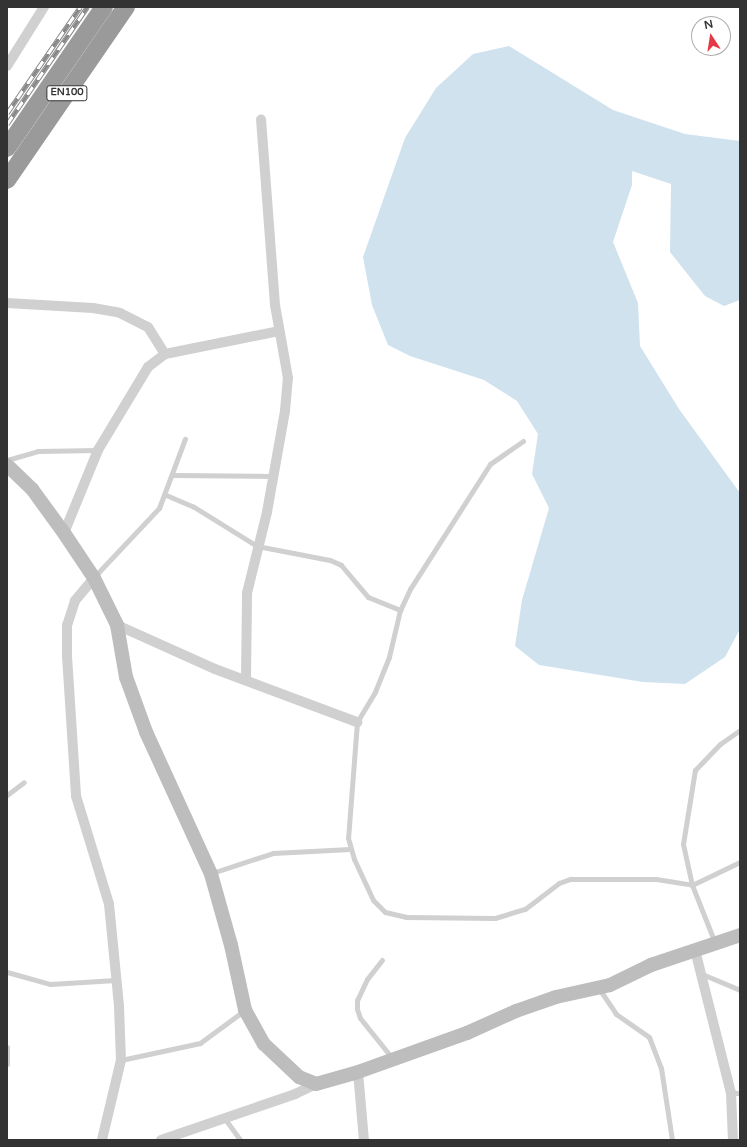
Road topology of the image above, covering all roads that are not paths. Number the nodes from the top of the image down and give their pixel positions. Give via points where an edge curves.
1 (44, 7) edge
2 (104, 7) edge
3 (126, 7) edge
4 (7, 66) edge
5 (261, 120) dead end
6 (7, 148) edge
7 (7, 180) edge
8 (7, 303) edge
9 (279, 332) junction
10 (165, 354) junction
11 (185, 439) dead end
12 (523, 441) dead end
13 (98, 450) junction
14 (7, 460) edge
15 (7, 466) edge
16 (172, 475) junction
17 (273, 476) junction
18 (166, 495) junction
19 (64, 533) junction
20 (257, 546) junction
21 (94, 578) junction
22 (400, 610) junction
23 (117, 625) junction
24 (246, 679) junction
25 (357, 722) junction
26 (740, 730) edge
27 (24, 782) dead end
28 (7, 795) edge
29 (350, 849) junction
30 (740, 862) edge
31 (211, 874) junction
32 (692, 885) junction
33 (740, 935) edge
34 (716, 944) junction
35 (695, 950) junction
36 (382, 960) dead end
37 (7, 973) edge
38 (701, 973) junction
39 (116, 980) junction
40 (599, 989) junction
41 (740, 990) edge
42 (245, 1010) junction
43 (7, 1047) edge
44 (393, 1058) junction
45 (121, 1060) junction
46 (7, 1064) edge
47 (358, 1072) junction
48 (316, 1084) junction
49 (735, 1093) edge
50 (225, 1119) junction
51 (102, 1140) edge
52 (161, 1140) edge
53 (240, 1140) edge
54 (364, 1140) edge
55 (672, 1140) edge
56 (733, 1140) edge

1 - 4 street
2 - 6 highway, EN100
3 - 7 highway, EN100
5 - 9 street
8 - 10 street via 93,308 120,313 148,327
9 - 10 street
9 - 17 street via 288,378 286,411
10 - 13 street via 148,366
11 - 16 lane
12 - 22 lane via 490,464 413,584
13 - 14 lane via 38,451
13 - 19 street
15 - 19 street via 32,489
16 - 17 lane
16 - 18 lane
17 - 20 street
18 - 20 lane via 194,507
18 - 21 lane via 134,538
19 - 21 street
20 - 22 lane via 330,560 340,565 368,597
20 - 24 street via 247,593
21 - 23 street
21 - 39 street via 75,601 67,625 68,690 76,796 108,904
22 - 25 lane via 389,658 375,692
23 - 24 street via 187,657
23 - 31 street via 126,677 146,732
24 - 25 street
25 - 29 lane via 348,826
26 - 32 lane via 716,748 696,770 683,844
27 - 28 lane
29 - 31 lane via 273,853
29 - 32 lane via 373,900 385,912 406,917 495,918 515,914 559,883 570,879 656,879
30 - 32 lane
31 - 42 street via 231,945
32 - 34 lane
33 - 34 street
34 - 35 street
35 - 38 street
35 - 40 street via 651,965
36 - 44 lane via 367,978 357,1000 357,1009 360,1018
37 - 39 lane via 50,984
38 - 41 lane
38 - 49 street
39 - 45 street
40 - 44 street via 556,997
40 - 55 lane via 616,1014 649,1037 661,1068
42 - 45 lane via 200,1043
42 - 48 street via 264,1044 299,1077
43 - 46 lane
44 - 47 street
45 - 51 street
47 - 48 street
47 - 54 street
48 - 50 street
49 - 56 street
50 - 52 street
50 - 53 lane

